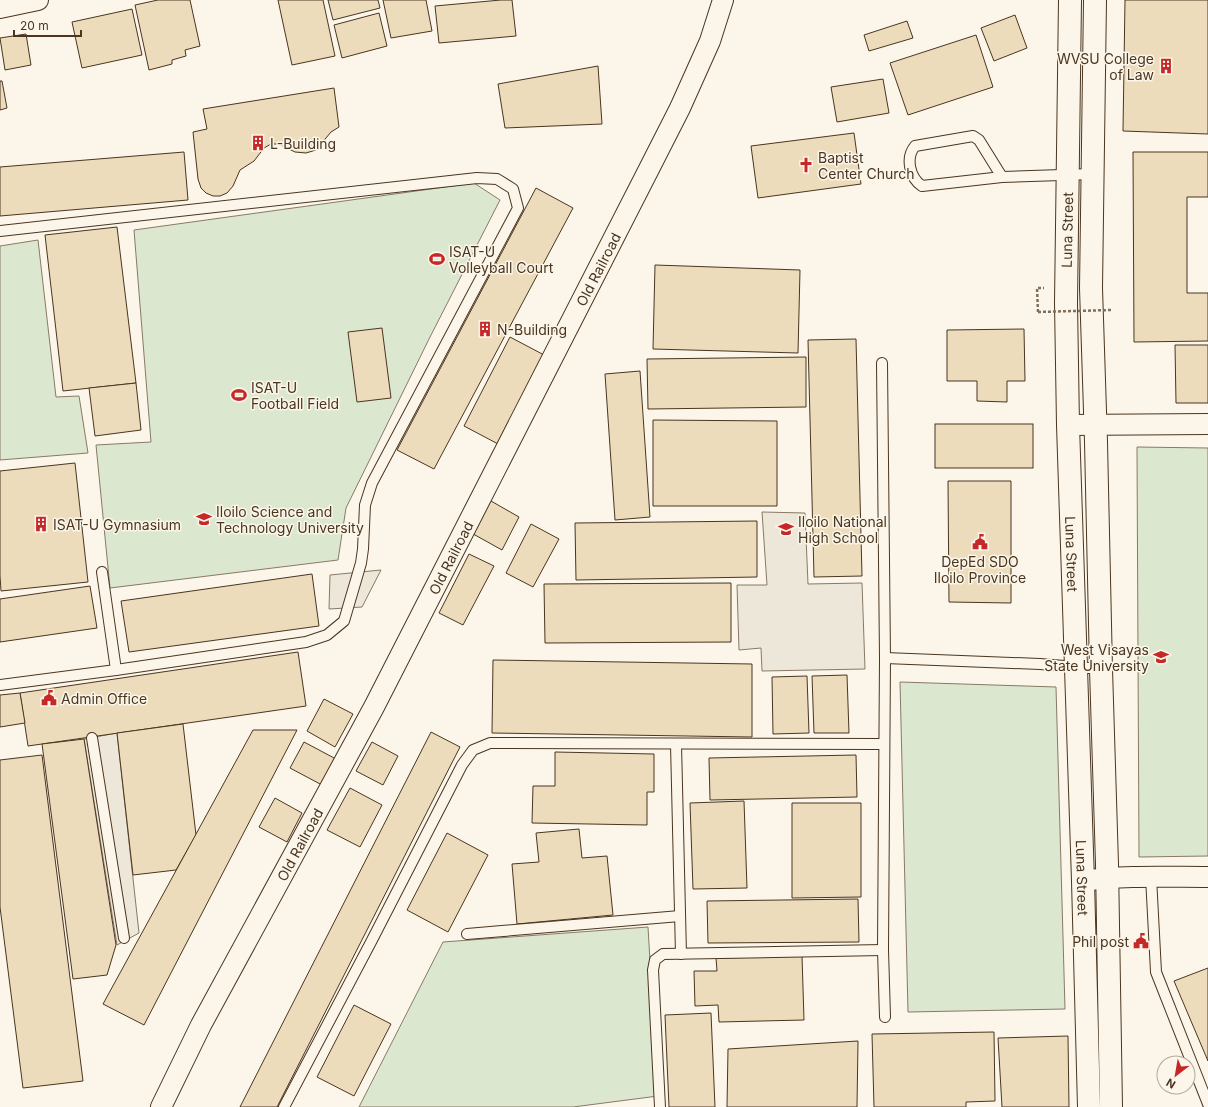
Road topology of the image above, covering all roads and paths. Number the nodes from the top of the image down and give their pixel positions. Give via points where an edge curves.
1 (38, 0) edge
2 (723, 0) edge
3 (1070, 0) edge
4 (1095, 0) edge
5 (0, 8) edge
6 (1067, 174) junction
7 (1092, 174) junction
8 (1002, 177) junction
9 (0, 231) edge
10 (1046, 288) dead end
11 (1111, 310) dead end
12 (882, 363) dead end
13 (1096, 424) junction
14 (1208, 424) edge
15 (1068, 425) junction
16 (102, 572) dead end
17 (885, 658) junction
18 (1076, 666) junction
19 (1101, 668) junction
20 (116, 670) junction
21 (0, 685) edge
22 (92, 738) dead end
23 (676, 744) junction
24 (884, 744) junction
25 (1151, 877) junction
26 (1208, 877) edge
27 (1107, 878) junction
28 (1083, 881) junction
29 (680, 916) junction
30 (467, 934) dead end
31 (124, 938) dead end
32 (883, 950) junction
33 (681, 954) junction
34 (885, 1017) dead end
35 (1208, 1104) edge
36 (161, 1107) edge
37 (284, 1107) edge
38 (660, 1107) edge
39 (1089, 1107) edge
40 (1111, 1107) edge

1 - 5 street
2 - 36 street, Old Railroad via 710,41 643,181 374,707 201,1025
3 - 6 main road, Luna Street
4 - 7 main road, Luna Street
6 - 7 lane
6 - 8 lane
6 - 15 main road, Luna Street
7 - 13 main road, Luna Street via 1091,288
8 - 8 lane via 922,186 912,176 909,156 915,146 973,136
9 - 20 lane via 477,178 497,179 513,189 518,208 372,483 365,505 361,563 344,621 327,635 306,642
10 - 11 path, bridge via 1037,288 1038,312
12 - 17 lane
13 - 14 street
13 - 15 street
13 - 19 main road, Luna Street
15 - 18 main road, Luna Street
16 - 20 lane
17 - 18 lane
17 - 24 lane
18 - 19 lane
18 - 28 main road, Luna Street
19 - 27 main road, Luna Street
20 - 21 lane via 84,679
22 - 31 lane
23 - 24 lane
23 - 29 lane
23 - 37 lane via 490,743 473,750 462,765
24 - 32 lane
25 - 26 street
25 - 27 street
25 - 35 lane via 1156,972
27 - 28 street
27 - 40 main road, Luna Street
28 - 39 main road, Luna Street
29 - 30 lane
29 - 33 lane
32 - 33 lane
32 - 34 lane
33 - 38 lane via 663,954 655,960 653,970

